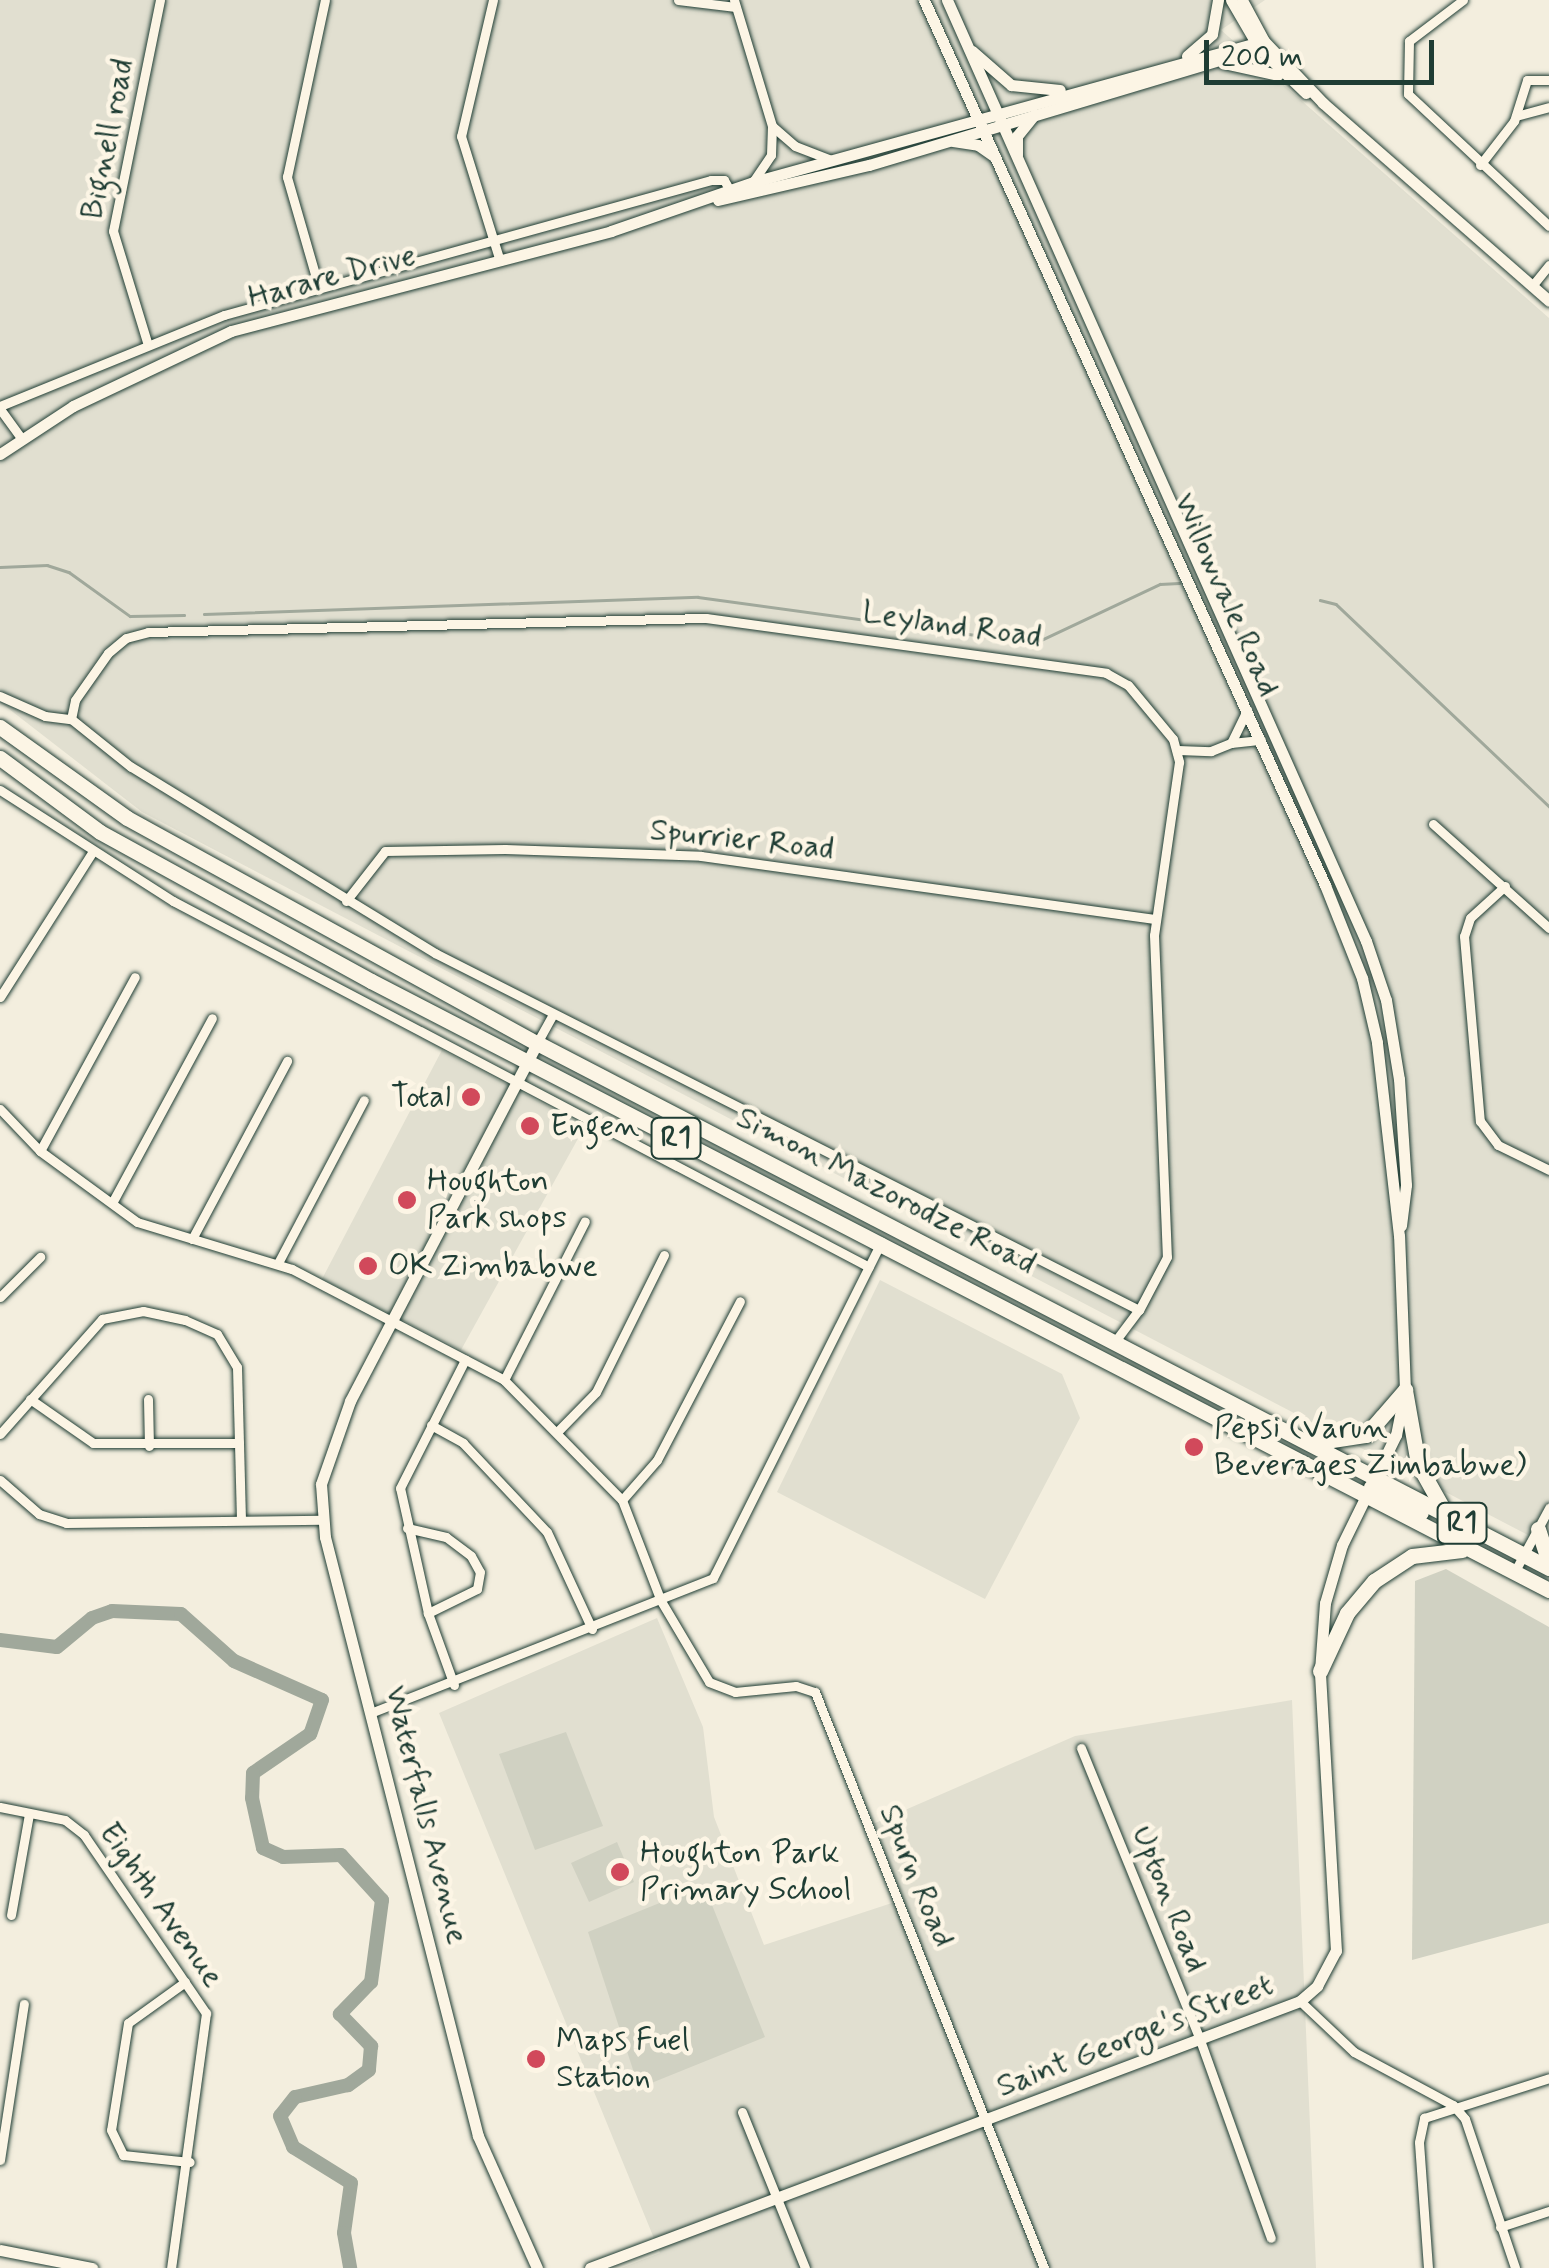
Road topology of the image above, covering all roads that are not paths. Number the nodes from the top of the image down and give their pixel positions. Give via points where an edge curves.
1 (160, 0) edge
2 (325, 0) edge
3 (493, 0) edge
4 (678, 0) edge
5 (924, 0) edge
6 (948, 0) edge
7 (1218, 0) edge
8 (1231, 0) edge
9 (1242, 0) edge
10 (1464, 0) edge
11 (735, 3) edge
12 (1259, 43) junction
13 (969, 48) junction
14 (1184, 59) junction
15 (1210, 62) junction
16 (1286, 79) junction
17 (1549, 80) edge
18 (965, 88) junction
19 (1075, 90) junction
20 (1323, 102) junction
21 (1549, 107) edge
22 (1041, 110) junction
23 (1516, 116) junction
24 (998, 118) junction
25 (981, 123) junction
26 (772, 126) junction
27 (946, 126) junction
28 (946, 141) junction
29 (832, 160) junction
30 (998, 160) junction
31 (1018, 164) junction
32 (1480, 164) junction
33 (753, 182) junction
34 (729, 189) junction
35 (698, 204) junction
36 (1549, 226) edge
37 (492, 243) junction
38 (500, 261) junction
39 (1549, 265) edge
40 (1532, 286) junction
41 (319, 288) junction
42 (1549, 301) edge
43 (147, 342) junction
44 (0, 408) edge
45 (22, 439) junction
46 (0, 454) edge
47 (0, 696) edge
48 (1247, 710) junction
49 (71, 718) junction
50 (0, 728) edge
51 (1261, 740) junction
52 (1230, 743) junction
53 (1178, 750) junction
54 (0, 758) edge
55 (0, 790) edge
56 (1433, 824) dead end
57 (92, 851) junction
58 (1505, 886) junction
59 (346, 901) junction
60 (1155, 920) junction
61 (1549, 928) edge
62 (135, 978) dead end
63 (0, 997) edge
64 (553, 1014) junction
65 (212, 1018) dead end
66 (457, 1026) junction
67 (537, 1043) junction
68 (448, 1046) junction
69 (287, 1061) dead end
70 (527, 1062) junction
71 (517, 1080) junction
72 (364, 1100) dead end
73 (0, 1109) edge
74 (40, 1151) junction
75 (1549, 1170) edge
76 (112, 1203) junction
77 (585, 1221) dead end
78 (1399, 1236) junction
79 (192, 1239) junction
80 (881, 1242) junction
81 (664, 1255) dead end
82 (40, 1257) dead end
83 (278, 1264) junction
84 (869, 1267) junction
85 (0, 1297) edge
86 (740, 1301) dead end
87 (1139, 1310) junction
88 (389, 1323) junction
89 (1116, 1340) junction
90 (464, 1360) junction
91 (504, 1380) junction
92 (1405, 1390) junction
93 (148, 1398) dead end
94 (30, 1399) junction
95 (430, 1425) junction
96 (558, 1432) junction
97 (0, 1434) edge
98 (240, 1442) junction
99 (1315, 1442) junction
100 (149, 1446) junction
101 (1, 1484) edge
102 (1371, 1487) junction
103 (622, 1500) junction
104 (1549, 1508) edge
105 (1452, 1518) junction
106 (241, 1520) junction
107 (322, 1520) junction
108 (407, 1528) junction
109 (1538, 1529) junction
110 (1472, 1550) junction
111 (1525, 1555) junction
112 (1549, 1565) edge
113 (1515, 1571) junction
114 (1549, 1578) edge
115 (1549, 1590) edge
116 (662, 1602) junction
117 (428, 1613) junction
118 (592, 1629) junction
119 (1320, 1671) junction
120 (454, 1685) junction
121 (372, 1712) junction
122 (1080, 1748) dead end
123 (0, 1808) edge
124 (29, 1814) junction
125 (11, 1915) dead end
126 (185, 1982) junction
127 (1300, 2001) junction
128 (24, 2004) dead end
129 (1200, 2040) junction
130 (1549, 2078) edge
131 (1453, 2105) junction
132 (742, 2112) dead end
133 (988, 2124) junction
134 (0, 2160) edge
135 (190, 2162) junction
136 (779, 2202) junction
137 (1549, 2211) edge
138 (1500, 2227) junction
139 (1271, 2238) dead end
140 (520, 2240) junction
141 (0, 2250) edge
142 (46, 2264) edge
143 (605, 2265) edge
144 (92, 2268) edge
145 (172, 2268) edge
146 (524, 2268) edge
147 (537, 2268) edge
148 (590, 2268) edge
149 (804, 2268) edge
150 (1044, 2268) edge
151 (1428, 2268) edge
152 (1515, 2268) edge

1 - 43 street, Bignell road via 113,231
2 - 41 street via 287,177
3 - 37 street via 461,127
4 - 11 street
5 - 18 main road, Willowvale Road
6 - 13 main road, Willowvale Road
7 - 14 main road via 1212,34
8 - 12 main road
9 - 12 main road
10 - 32 street via 1409,40 1405,81 1420,111
11 - 26 street
12 - 14 main road, Harare Drive
12 - 15 main road, Harare Drive
12 - 16 main road
12 - 20 main road
13 - 19 main road via 1011,85
13 - 24 main road, Willowvale Road
14 - 19 main road, Harare Drive
15 - 16 main road via 1252,65
15 - 22 main road, Harare Drive
16 - 20 main road
17 - 23 street via 1527,80
18 - 25 main road, Willowvale Road
18 - 27 main road via 963,107
19 - 24 main road, Harare Drive
20 - 40 main road
21 - 23 street
22 - 24 main road, Harare Drive
22 - 31 main road via 1017,136
23 - 32 street
24 - 25 main road, Harare Drive
24 - 31 main road, Willowvale Road
25 - 27 main road, Harare Drive
25 - 28 main road, Harare Drive
25 - 30 main road, Willowvale Road
26 - 29 street via 795,146
26 - 33 street via 771,156
27 - 29 main road, Harare Drive
28 - 30 main road via 978,145
28 - 35 main road, Harare Drive
29 - 33 main road, Harare Drive
30 - 48 main road, Willowvale Road
31 - 78 main road, Willowvale Road via 1270,714 1378,972 1399,1079 1406,1185
32 - 36 street
33 - 34 main road, Harare Drive
34 - 35 main road, Harare Drive
34 - 37 street via 724,180 711,180
35 - 38 main road, Harare Drive
37 - 38 street
37 - 41 street
38 - 45 main road, Harare Drive via 230,331 132,375
39 - 40 street
40 - 42 main road
41 - 43 street
43 - 44 street
44 - 45 street
45 - 46 main road, Harare Drive
47 - 49 street via 44,716
48 - 51 main road, Willowvale Road
48 - 52 street
49 - 53 street, Leyland Road via 75,700 108,652 148,632 692,617 1106,673 1128,685
49 - 59 street via 131,767
50 - 67 highway, Simon Mazorodze Road / R1 via 127,818
51 - 52 street
51 - 78 main road, Willowvale Road via 1369,1003
52 - 53 street via 1212,751
53 - 60 street
54 - 66 highway, Simon Mazorodze Road / R1 via 100,832
55 - 57 street
56 - 58 street
57 - 63 street
57 - 68 street
58 - 61 street
58 - 75 street via 1470,918 1464,936 1480,1121 1498,1145
59 - 60 street, Spurrier Road via 386,851 505,850 701,856
59 - 64 street
60 - 87 street via 1167,1248
62 - 74 street
64 - 67 street
64 - 87 street
65 - 76 street
66 - 68 street
66 - 70 highway, Simon Mazorodze Road / R1
67 - 70 main road, Waterfalls Avenue
67 - 89 highway, Simon Mazorodze Road / R1
68 - 71 street
69 - 79 street
70 - 71 main road, Waterfalls Avenue
70 - 80 highway, Simon Mazorodze Road / R1
71 - 84 street
71 - 88 main road, Waterfalls Avenue
72 - 83 street
73 - 74 street
74 - 76 street
76 - 79 street via 148,1227
77 - 91 street
78 - 92 main road, Willowvale Road
79 - 83 street
80 - 84 street
80 - 102 highway, Simon Mazorodze Road / R1
81 - 96 street via 596,1392
82 - 85 street
83 - 88 street
84 - 116 street via 720,1568 703,1586
86 - 103 street via 657,1460
87 - 89 street
88 - 90 street
88 - 107 main road, Waterfalls Avenue via 322,1472
89 - 99 highway, Simon Mazorodze Road / R1
90 - 91 street
90 - 95 street
91 - 96 street
92 - 99 highway via 1366,1436
92 - 102 main road, Willowvale Road via 1396,1434
92 - 105 highway via 1423,1481
93 - 100 street
94 - 97 street
94 - 98 street via 90,1326 120,1312 158,1312 202,1326 227,1344 237,1366
94 - 100 street via 81,1438
95 - 108 street via 403,1474
95 - 118 street via 463,1442 547,1532
96 - 103 street
98 - 100 street
98 - 106 street
99 - 102 highway, Simon Mazorodze Road / R1
101 - 106 street via 39,1514 66,1523
102 - 105 highway, Simon Mazorodze Road / R1
102 - 110 highway, Simon Mazorodze Road / R1
102 - 119 main road, Saint George's Street via 1330,1581
103 - 116 street
104 - 109 street
105 - 111 highway, Simon Mazorodze Road / R1
106 - 107 street
107 - 121 main road, Waterfalls Avenue
108 - 117 street
108 - 117 street via 446,1537 480,1572 471,1594
109 - 111 street
109 - 112 highway
110 - 113 highway, Simon Mazorodze Road / R1
110 - 119 highway via 1430,1551 1387,1569 1347,1613
111 - 112 highway, Simon Mazorodze Road / R1
111 - 113 street
111 - 114 highway via 1528,1566
113 - 115 highway, Simon Mazorodze Road / R1
116 - 118 street
116 - 133 street, Spurn Road via 709,1682 735,1692 796,1686 816,1692
117 - 120 street
118 - 120 street
119 - 127 main road, Saint George's Street via 1338,1933 1328,1970
120 - 121 street
121 - 140 main road, Waterfalls Avenue via 478,2136
122 - 129 street, Upton Road
123 - 124 street, Eighth Avenue
124 - 125 street
124 - 126 street, Eighth Avenue via 65,1820 96,1848
126 - 135 street, Eighth Avenue via 207,2022
126 - 135 street via 128,2023 111,2130 122,2155
127 - 129 main road, Saint George's Street
127 - 131 street via 1354,2052
128 - 134 street
129 - 133 main road, Saint George's Street
129 - 139 street, Upton Road
130 - 131 street
131 - 138 street via 1465,2118
131 - 151 street via 1424,2118 1420,2128
132 - 136 street
133 - 136 main road, Saint George's Street
133 - 150 street, Spurn Road
135 - 145 street, Eighth Avenue
136 - 143 main road, Saint George's Street
136 - 149 street
137 - 138 street
138 - 152 street
140 - 146 main road, Waterfalls Avenue
140 - 147 main road, Waterfalls Avenue
141 - 142 main road
142 - 144 main road
143 - 148 main road, Saint George's Street

